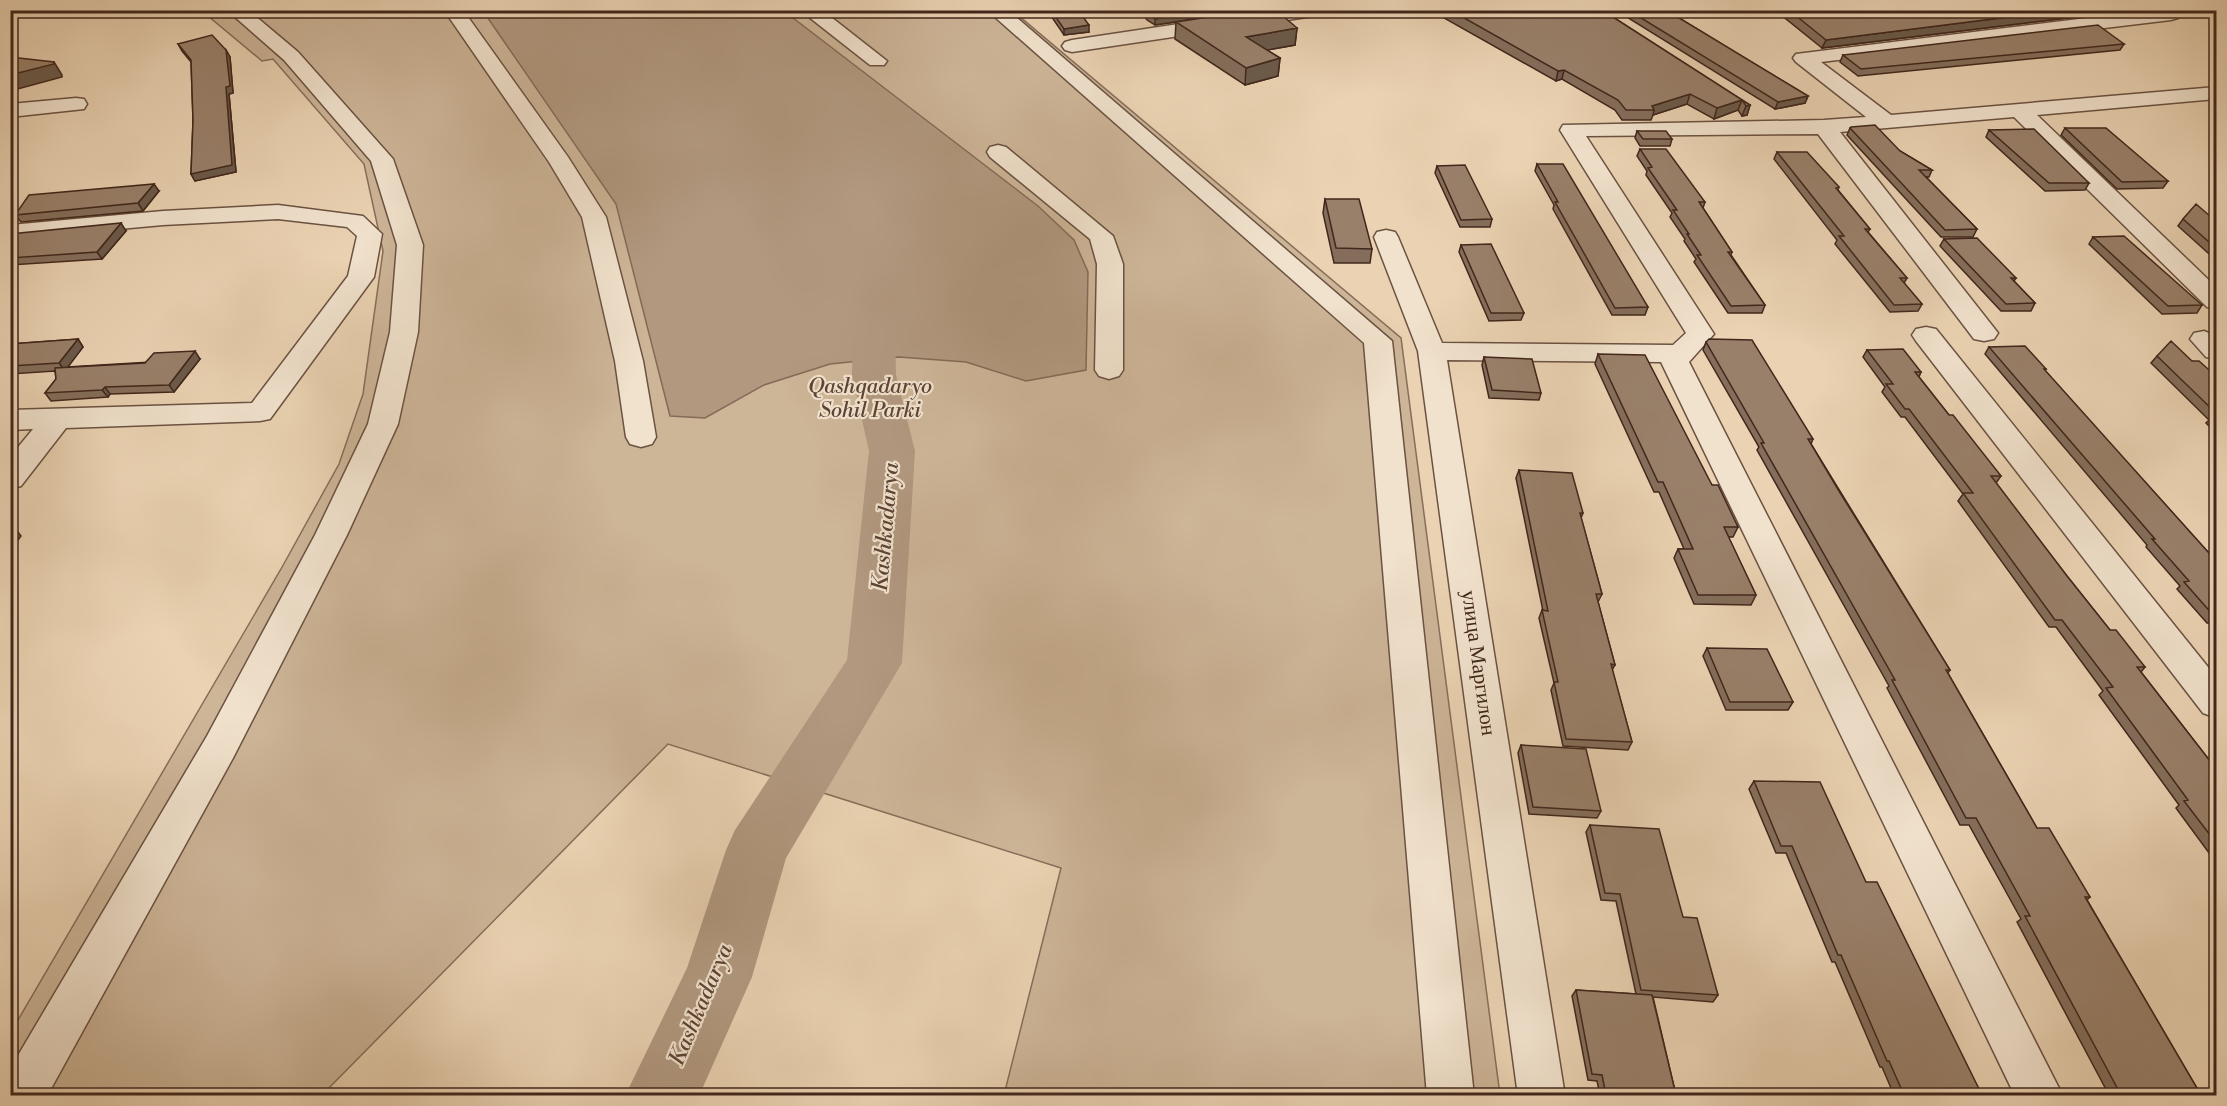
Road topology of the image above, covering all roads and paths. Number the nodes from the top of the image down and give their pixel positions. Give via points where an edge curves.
1 (236, 10) edge
2 (453, 10) edge
3 (809, 10) edge
4 (996, 10) edge
5 (1314, 10) edge
6 (2169, 12) edge
7 (1072, 46) dead end
8 (877, 61) dead end
9 (2217, 93) edge
10 (76, 104) dead end
11 (1755, 108) dead end
12 (2019, 110) junction
13 (10, 111) edge
14 (1885, 121) junction
15 (1785, 127) junction
16 (1824, 127) junction
17 (998, 152) dead end
18 (10, 232) edge
19 (1386, 237) dead end
20 (2217, 301) edge
21 (1984, 333) dead end
22 (1926, 335) dead end
23 (1432, 351) junction
24 (1681, 354) junction
25 (1109, 370) dead end
26 (58, 418) junction
27 (10, 420) edge
28 (641, 437) dead end
29 (10, 479) edge
30 (2217, 703) edge
31 (21, 1095) edge
32 (1451, 1095) edge
33 (1542, 1095) edge
34 (2040, 1095) edge

1 - 31 street via 291,56 382,159 410,246 404,332 383,424 331,535 220,747
2 - 28 street via 594,217 629,361
3 - 8 street
4 - 32 street via 1378,341
5 - 7 street
6 - 14 street via 1803,58
9 - 12 street
10 - 13 street
11 - 15 street
12 - 14 street
12 - 20 street
14 - 16 street
15 - 16 street
15 - 24 street via 1571,130 1700,334
16 - 21 street
17 - 25 street via 1101,236 1110,264
18 - 26 street via 278,212 354,221 370,234 361,277 260,412
19 - 23 street, улица Маргилон
22 - 30 street
23 - 24 street
23 - 33 street, улица Маргилон
24 - 34 street via 1674,361
26 - 27 street
26 - 29 street

